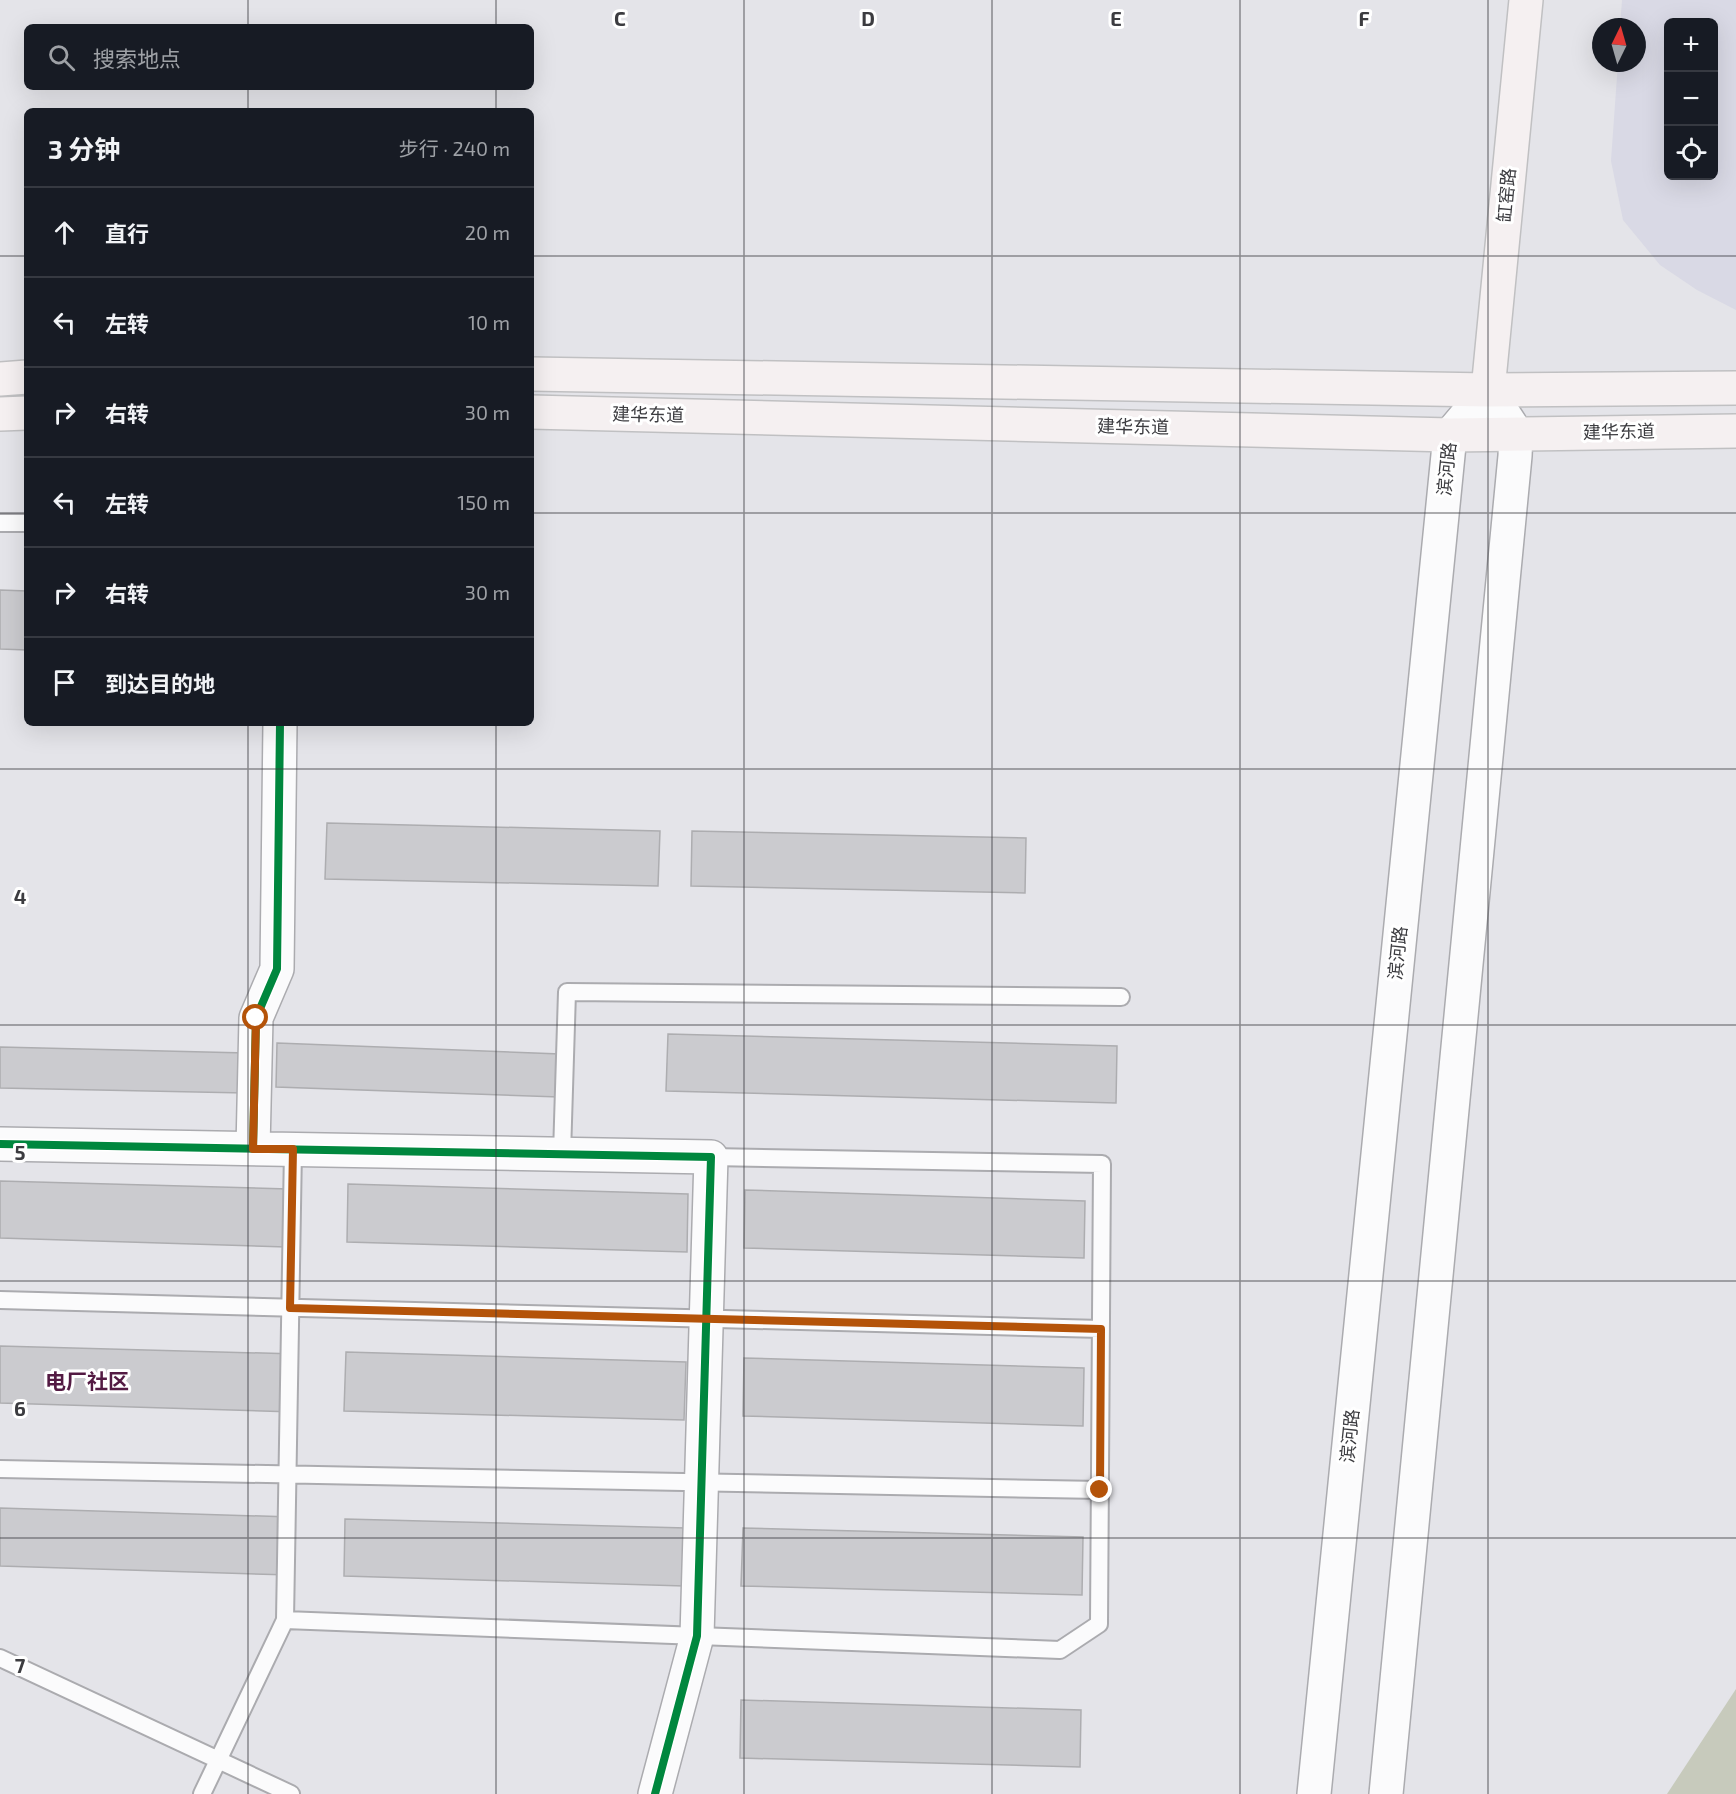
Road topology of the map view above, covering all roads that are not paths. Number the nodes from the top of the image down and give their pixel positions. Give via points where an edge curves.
1 (1526, 0) edge
2 (534, 374) edge
3 (24, 377) edge
4 (0, 379) edge
5 (1736, 388) edge
6 (1488, 390) junction
7 (534, 412) edge
8 (24, 413) edge
9 (0, 414) edge
10 (1736, 431) edge
11 (1516, 433) junction
12 (1450, 435) junction
13 (0, 523) edge
14 (24, 523) edge
15 (280, 726) edge
16 (1121, 997) dead end
17 (0, 1144) edge
18 (253, 1149) junction
19 (293, 1149) junction
20 (562, 1154) junction
21 (711, 1157) junction
22 (0, 1300) edge
23 (290, 1308) junction
24 (706, 1319) junction
25 (1101, 1329) junction
26 (0, 1469) edge
27 (287, 1474) junction
28 (702, 1483) junction
29 (1100, 1490) junction
30 (285, 1620) junction
31 (697, 1636) junction
32 (0, 1658) edge
33 (218, 1760) junction
34 (202, 1794) edge
35 (291, 1794) edge
36 (656, 1794) edge
37 (1314, 1794) edge
38 (1386, 1794) edge

1 - 6 main road, 缸窑路
2 - 6 main road
3 - 4 main road
5 - 6 main road
6 - 11 main road
6 - 12 main road, 滨河路
7 - 12 main road, 建华东道
8 - 9 main road
10 - 11 main road, 建华东道
11 - 12 main road, 建华东道
11 - 38 main road
12 - 37 main road, 滨河路
13 - 14 lane
15 - 18 main road via 277,969 256,1018
16 - 20 lane via 567,992
17 - 18 main road
18 - 19 main road
19 - 20 main road
19 - 23 lane
20 - 21 main road
21 - 24 main road
21 - 25 lane via 1102,1164
22 - 23 lane
23 - 24 lane
23 - 27 lane
24 - 25 lane
24 - 28 main road
25 - 29 lane
26 - 27 lane
27 - 28 lane
27 - 30 lane
28 - 29 lane
28 - 31 main road
29 - 31 lane via 1099,1624 1060,1650
30 - 31 lane
30 - 33 lane
31 - 36 main road
32 - 33 lane
33 - 34 lane
33 - 35 lane

